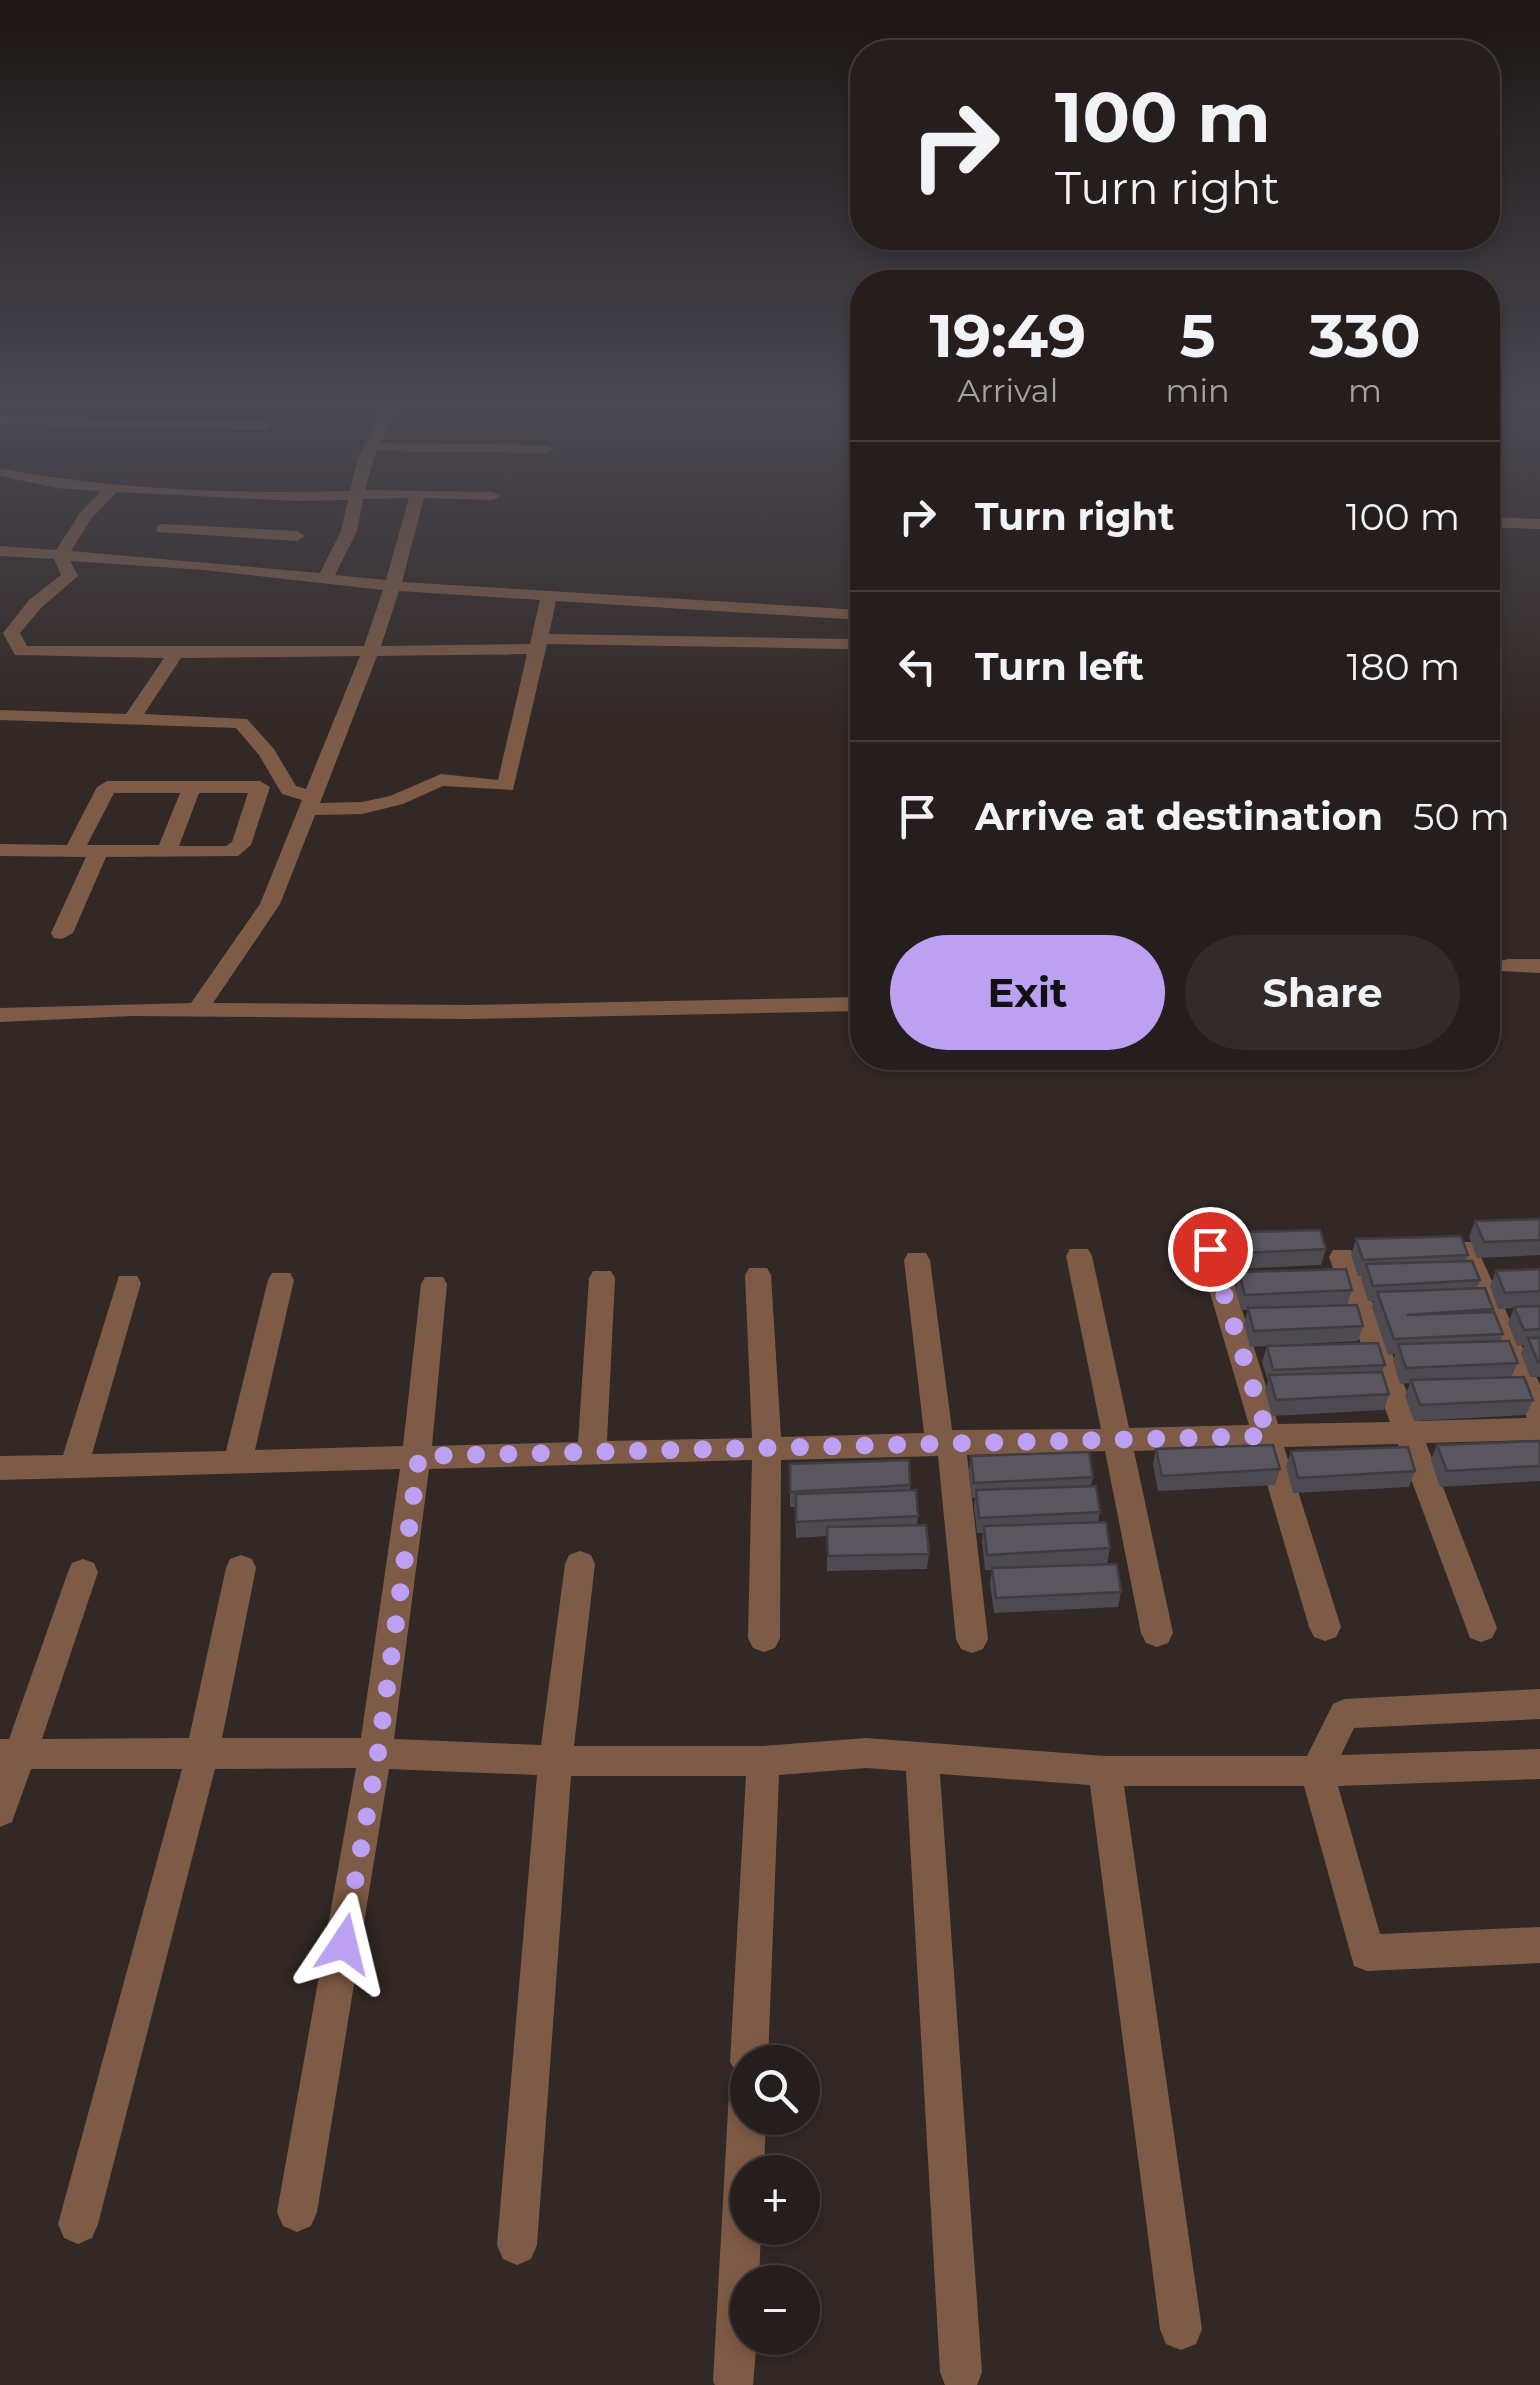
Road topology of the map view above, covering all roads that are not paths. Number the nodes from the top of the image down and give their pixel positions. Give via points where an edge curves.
1 (87, 514) edge
2 (172, 514) edge
3 (352, 514) edge
4 (412, 514) edge
5 (1500, 522) edge
6 (1540, 524) edge
7 (297, 536) dead end
8 (148, 543) junction
9 (0, 551) edge
10 (60, 556) junction
11 (325, 579) junction
12 (392, 586) junction
13 (549, 596) junction
14 (850, 614) edge
15 (538, 644) junction
16 (847, 644) dead end
17 (176, 652) junction
18 (370, 653) junction
19 (0, 715) edge
20 (132, 718) junction
21 (192, 786) junction
22 (310, 803) junction
23 (0, 850) edge
24 (74, 851) junction
25 (99, 851) junction
26 (166, 852) junction
27 (62, 933) dead end
28 (1508, 966) dead end
29 (1540, 966) edge
30 (850, 1004) edge
31 (197, 1010) junction
32 (0, 1015) edge
33 (1210, 1249) dead end
34 (1464, 1249) edge
35 (1079, 1256) dead end
36 (1342, 1257) dead end
37 (917, 1260) dead end
38 (758, 1275) dead end
39 (602, 1278) dead end
40 (281, 1280) dead end
41 (128, 1282) dead end
42 (434, 1284) dead end
43 (1540, 1416) edge
44 (1540, 1428) edge
45 (1410, 1433) junction
46 (1268, 1436) junction
47 (1116, 1439) junction
48 (945, 1441) junction
49 (766, 1446) junction
50 (592, 1450) junction
51 (419, 1456) junction
52 (238, 1461) junction
53 (74, 1466) junction
54 (0, 1468) edge
55 (580, 1564) dead end
56 (241, 1568) dead end
57 (83, 1572) dead end
58 (1325, 1627) dead end
59 (1481, 1628) dead end
60 (1157, 1633) dead end
61 (764, 1638) dead end
62 (972, 1639) dead end
63 (1540, 1704) edge
64 (378, 1753) junction
65 (8, 1754) edge
66 (922, 1754) junction
67 (202, 1755) junction
68 (558, 1761) junction
69 (764, 1761) junction
70 (1540, 1764) edge
71 (1105, 1771) junction
72 (1317, 1771) junction
73 (0, 1811) edge
74 (1540, 1945) edge
75 (750, 2045) edge
76 (746, 2135) edge
77 (298, 2212) dead end
78 (78, 2224) dead end
79 (517, 2244) dead end
80 (1181, 2329) dead end
81 (961, 2372) dead end
82 (734, 2382) dead end

1 - 10 street
2 - 8 street
3 - 11 street
4 - 12 street
5 - 6 street
7 - 8 street
8 - 10 street
8 - 11 street
9 - 10 street
10 - 17 street via 70,576 11,632 21,651
11 - 12 street
12 - 13 street
12 - 18 street
13 - 14 street
13 - 15 street
15 - 16 street
15 - 18 street
15 - 22 street via 506,786 441,780 362,808
17 - 18 street
17 - 20 street
18 - 22 street
19 - 20 street
20 - 22 street via 241,724 290,790
21 - 24 street via 106,787
21 - 26 street
21 - 26 street via 260,786 241,844 231,852
22 - 31 street via 270,904
23 - 24 street
24 - 25 street
25 - 26 street
25 - 27 street
28 - 29 street
30 - 31 street
31 - 32 street
33 - 46 street
34 - 43 street
35 - 47 street
36 - 45 street
37 - 48 street
38 - 49 street
39 - 50 street
40 - 52 street
41 - 53 street
42 - 51 street
44 - 45 street
45 - 46 street
45 - 59 street
46 - 47 street
46 - 58 street
47 - 48 street
47 - 60 street
48 - 49 street
48 - 62 street
49 - 50 street
49 - 61 street
50 - 51 street
51 - 52 street
51 - 64 street
52 - 53 street
53 - 54 street
55 - 68 street
56 - 67 street
57 - 65 street
63 - 72 street via 1344,1714
64 - 67 street
64 - 68 street
64 - 77 street
65 - 67 street
65 - 73 street
66 - 69 street
66 - 71 street
66 - 81 street
67 - 78 street
68 - 69 street
68 - 79 street
69 - 75 street
70 - 72 street
71 - 72 street
71 - 80 street
72 - 74 street via 1368,1952
76 - 82 street

